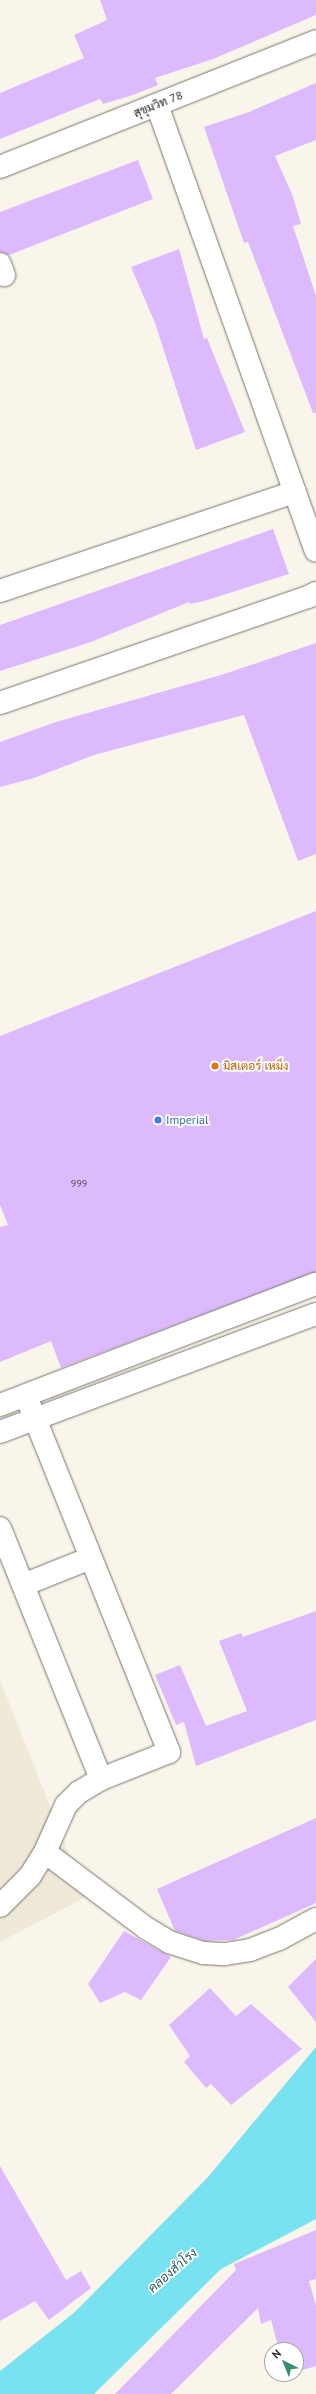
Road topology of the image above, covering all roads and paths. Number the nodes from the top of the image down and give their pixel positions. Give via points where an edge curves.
1 (316, 41) edge
2 (157, 105) junction
3 (0, 167) edge
4 (295, 492) junction
5 (316, 551) edge
6 (1, 585) edge
7 (316, 593) edge
8 (0, 703) edge
9 (316, 1284) edge
10 (316, 1314) edge
11 (26, 1396) junction
12 (0, 1405) edge
13 (35, 1418) junction
14 (0, 1432) edge
15 (0, 1528) edge
16 (91, 1558) junction
17 (23, 1585) junction
18 (101, 1779) junction
19 (45, 1852) junction
20 (0, 1906) edge
21 (316, 1919) edge

1 - 2 street, สุขุมวิท 78
2 - 3 street, สุขุมวิท 78
2 - 4 street
4 - 5 street
4 - 6 street
7 - 8 street
9 - 11 street
10 - 13 street
11 - 12 street
11 - 13 street
13 - 14 street
13 - 16 street
15 - 17 street
16 - 17 street
16 - 18 street via 169,1752
17 - 18 street
18 - 19 street via 79,1792 66,1805
19 - 20 street via 30,1876
19 - 21 street via 146,1928 169,1942 203,1953 225,1954 250,1950 279,1939

